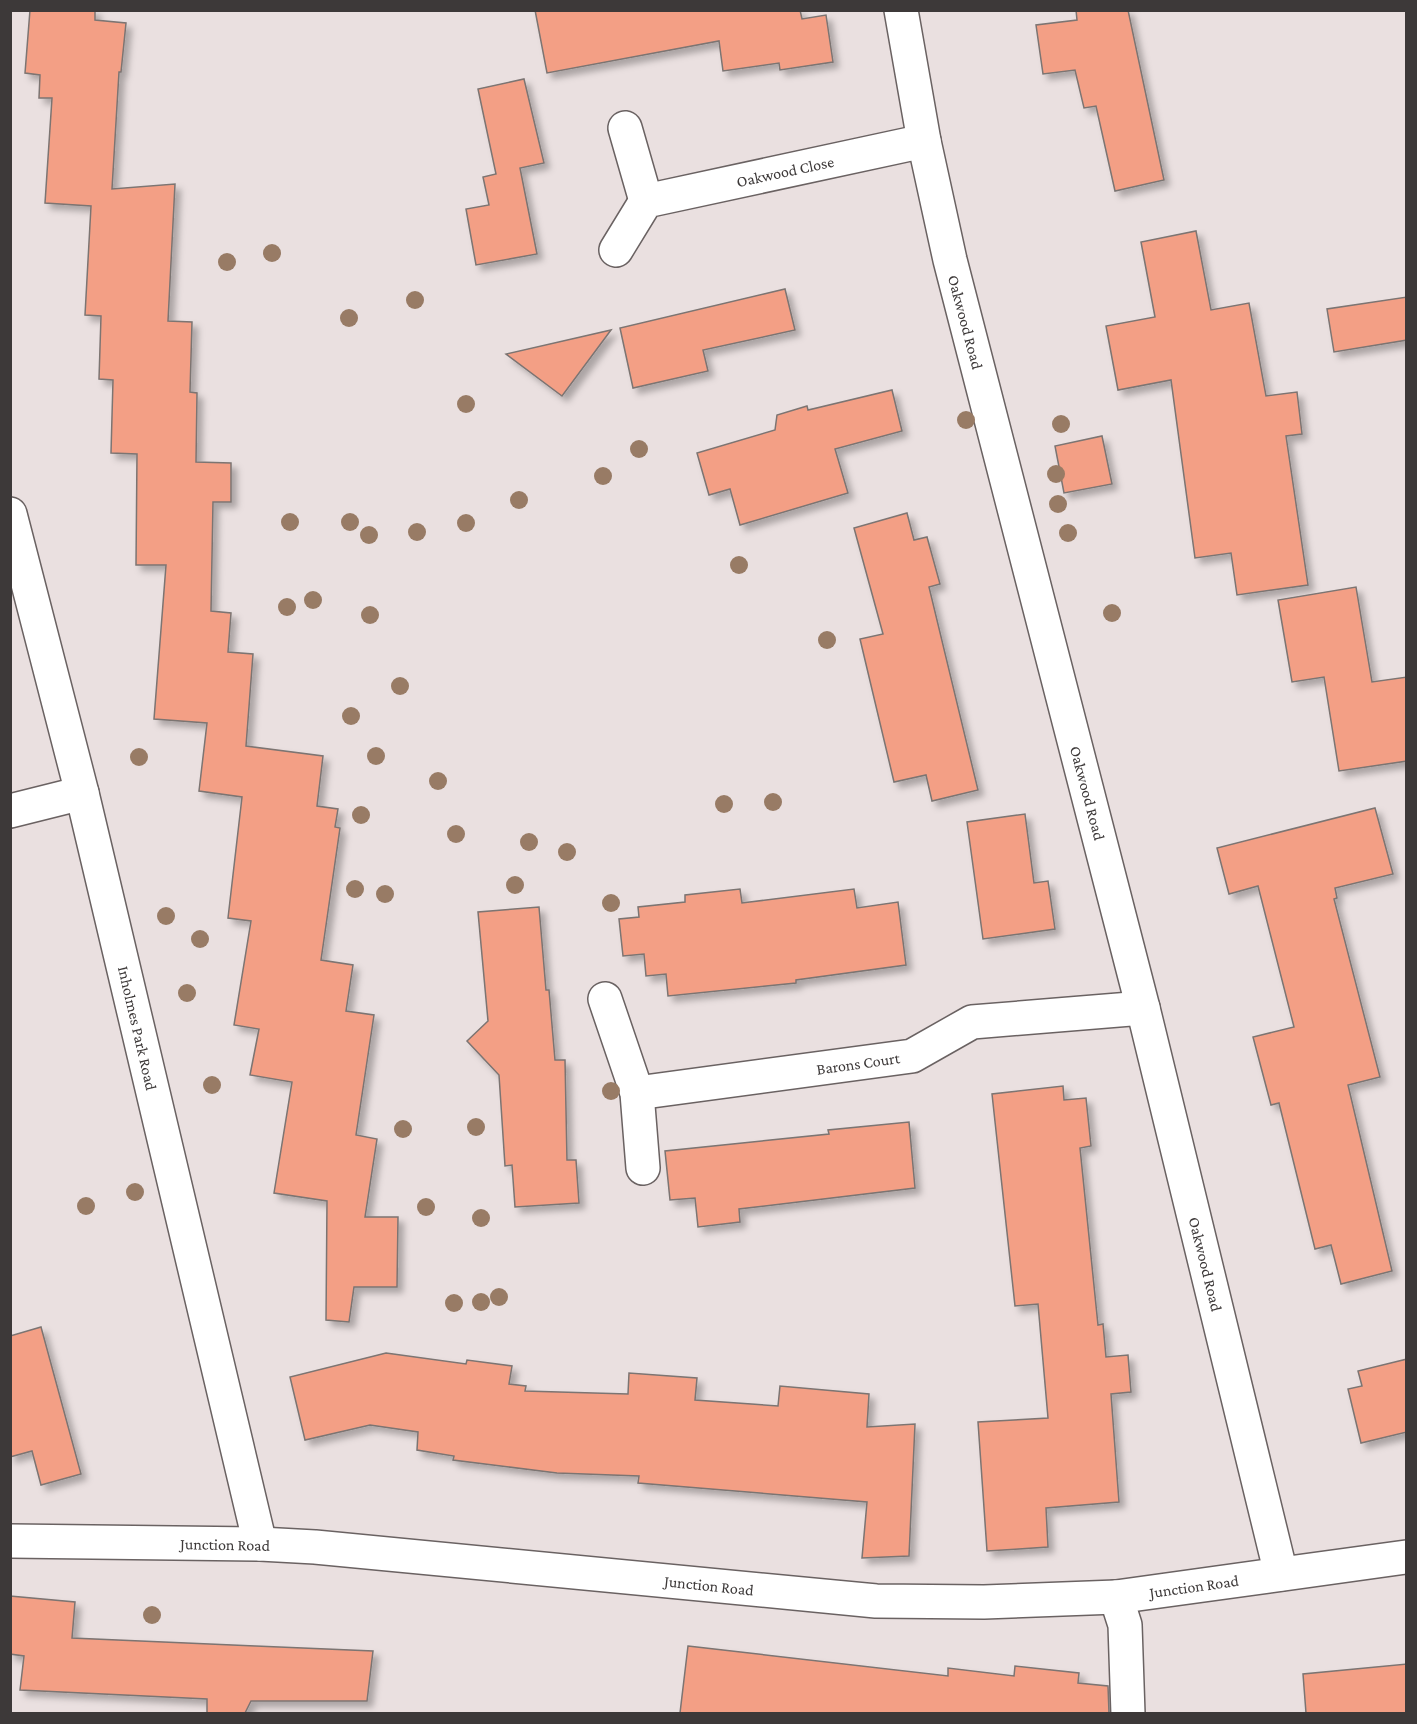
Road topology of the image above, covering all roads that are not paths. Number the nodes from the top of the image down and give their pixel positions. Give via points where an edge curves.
1 (901, 10) edge
2 (625, 128) dead end
3 (924, 141) junction
4 (646, 201) junction
5 (616, 250) dead end
6 (10, 514) edge
7 (82, 793) junction
8 (10, 811) edge
9 (605, 999) dead end
10 (1143, 1008) junction
11 (637, 1094) junction
12 (643, 1168) dead end
13 (10, 1541) edge
14 (260, 1544) junction
15 (1407, 1557) edge
16 (1281, 1574) junction
17 (1116, 1597) junction
18 (1128, 1713) edge

1 - 3 street, Oakwood Road
2 - 4 street
3 - 4 street, Oakwood Close
3 - 10 street, Oakwood Road via 953,272
4 - 5 street
6 - 7 street, Inholmes Park Road
7 - 8 street
7 - 14 street, Inholmes Park Road
9 - 11 street
10 - 11 street, Barons Court via 972,1022 912,1056
10 - 16 street, Oakwood Road
11 - 12 street
13 - 14 street, Junction Road
14 - 17 street, Junction Road via 876,1601
15 - 16 street, Junction Road
16 - 17 street, Junction Road
17 - 18 street via 1125,1625

